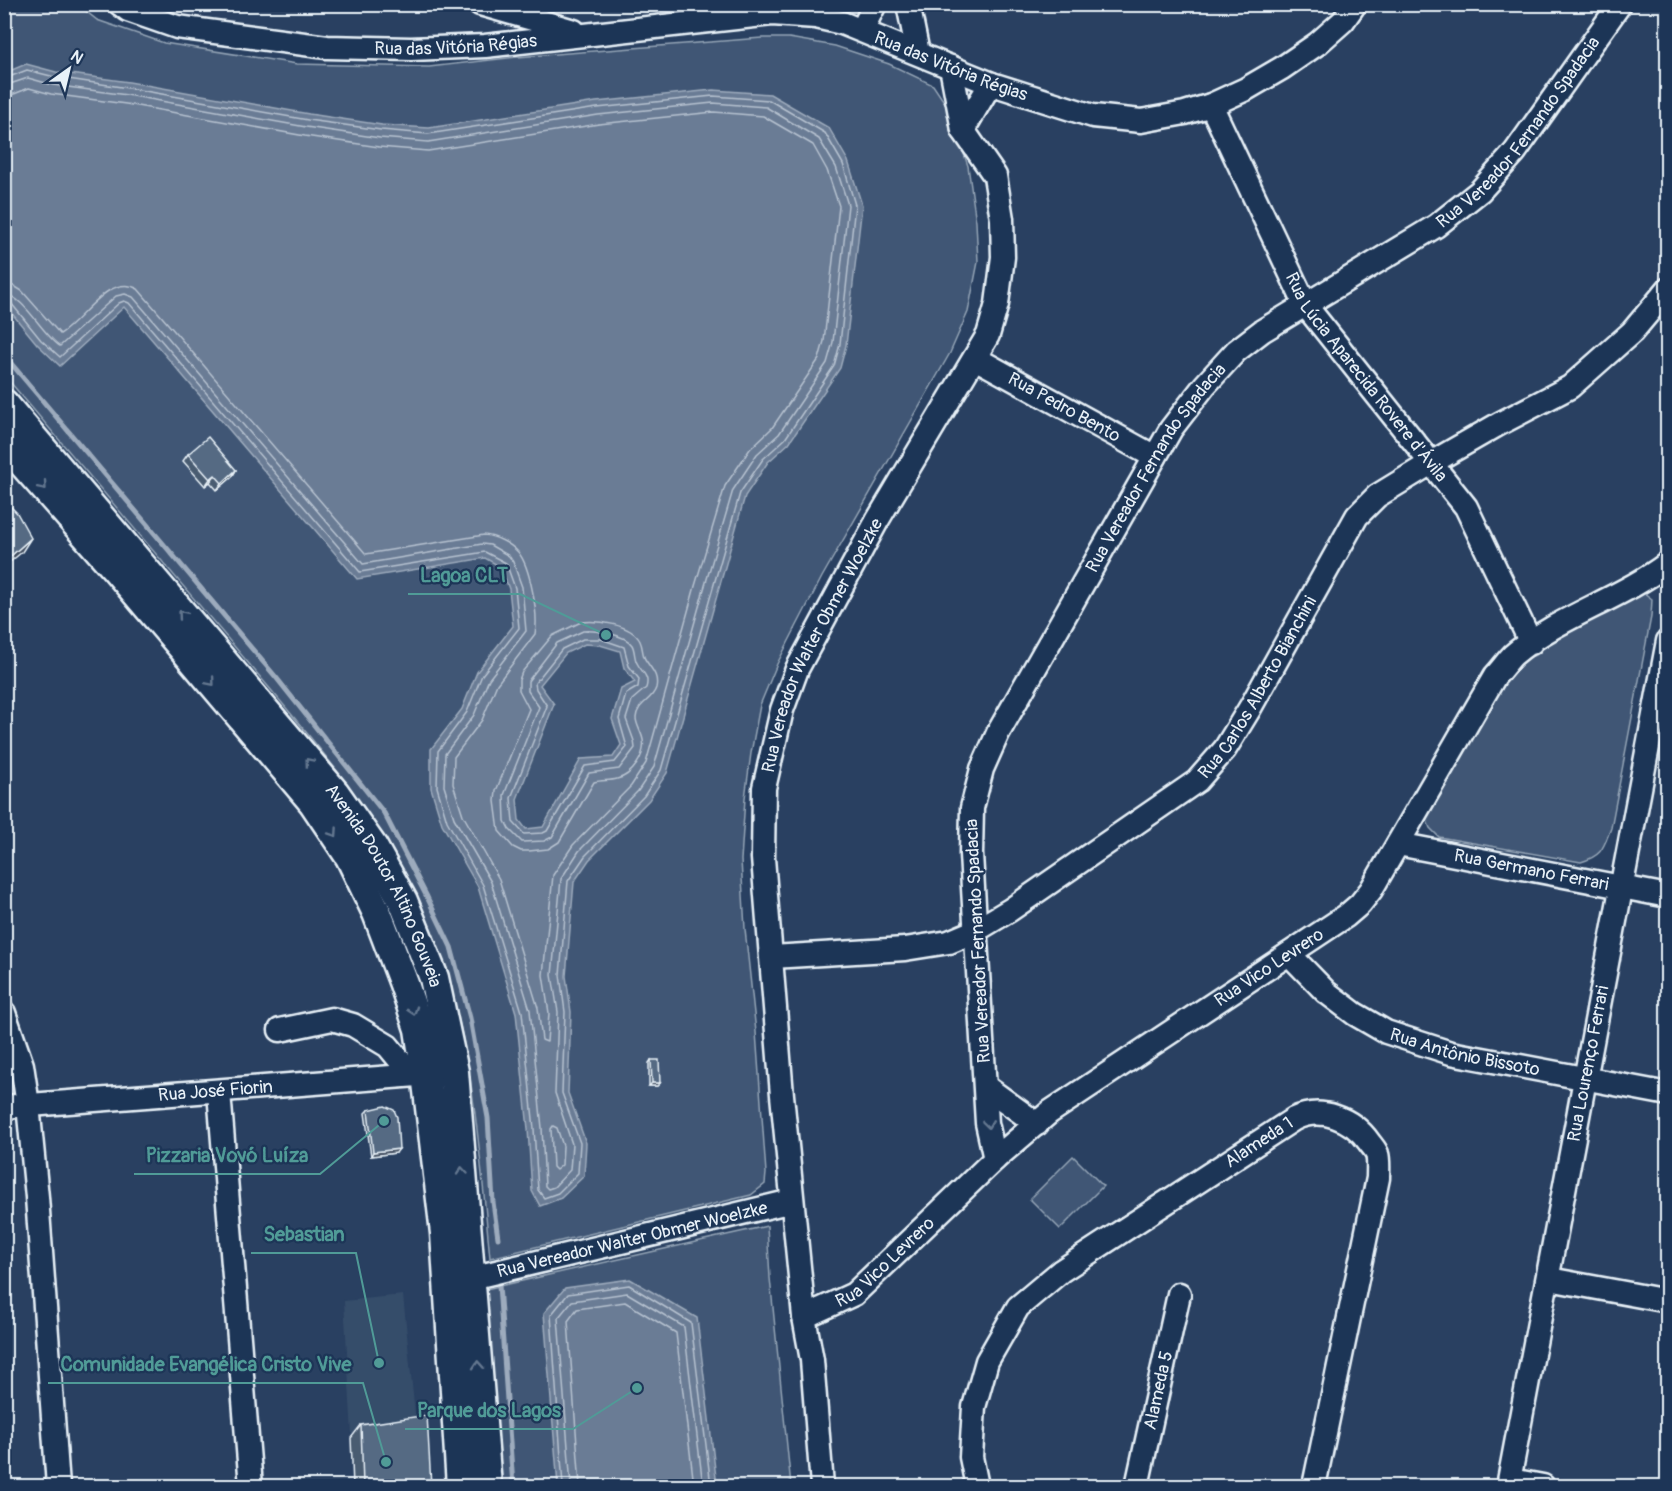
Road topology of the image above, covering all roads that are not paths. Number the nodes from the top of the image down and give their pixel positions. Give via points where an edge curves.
1 (120, 4) edge
2 (480, 4) edge
3 (875, 4) edge
4 (908, 4) edge
5 (1356, 4) edge
6 (1620, 4) edge
7 (862, 30) junction
8 (586, 34) junction
9 (918, 53) junction
10 (951, 67) junction
11 (992, 84) junction
12 (1211, 105) junction
13 (963, 130) junction
14 (1668, 289) edge
15 (1306, 306) junction
16 (975, 358) junction
17 (4, 404) edge
18 (4, 442) edge
19 (1155, 457) junction
20 (1431, 463) junction
21 (86, 518) junction
22 (1668, 563) edge
23 (1668, 641) edge
24 (1531, 643) junction
25 (1663, 689) edge
26 (1398, 844) junction
27 (1622, 888) junction
28 (1668, 896) edge
29 (975, 931) junction
30 (1289, 954) junction
31 (772, 957) junction
32 (4, 1013) edge
33 (280, 1030) dead end
34 (454, 1072) junction
35 (419, 1074) junction
36 (1584, 1078) junction
37 (986, 1087) junction
38 (219, 1092) junction
39 (1668, 1094) edge
40 (28, 1105) junction
41 (4, 1107) edge
42 (1037, 1124) junction
43 (995, 1160) junction
44 (792, 1201) junction
45 (445, 1233) junction
46 (471, 1278) junction
47 (1549, 1279) junction
48 (1179, 1294) dead end
49 (1668, 1301) edge
50 (804, 1317) junction
51 (1509, 1483) edge
52 (58, 1486) edge
53 (251, 1486) edge
54 (461, 1486) edge
55 (487, 1486) edge
56 (822, 1486) edge
57 (977, 1486) edge
58 (1137, 1486) edge
59 (1314, 1486) edge
60 (1543, 1486) edge

1 - 8 street, Rua das Vitória Régias via 177,27 327,47 485,46
2 - 8 street
3 - 7 street
4 - 9 street
5 - 12 street, Rua das Vitória Régias via 1317,44 1282,68
6 - 15 street, Rua Vereador Fernando Spadacia via 1515,152 1480,191 1436,226
7 - 8 street, Rua das Vitória Régias via 816,17 772,14
7 - 9 street, Rua das Vitória Régias
9 - 10 street, Rua das Vitória Régias
10 - 11 street, Rua das Vitória Régias
10 - 13 street, Rua Vereador Walter Obmer Woelzke
11 - 12 street, Rua das Vitória Régias via 1093,116 1141,121
11 - 13 street
12 - 15 street, Rua Lúcia Aparecida Rovere d'Ávila
13 - 16 street, Rua Vereador Walter Obmer Woelzke via 994,176 1002,219 1003,257 997,304 988,335
14 - 20 street, Rua Carlos Alberto Bianchini via 1632,332 1570,387
15 - 19 street, Rua Vereador Fernando Spadacia via 1236,351 1171,429
15 - 20 street, Rua Lúcia Aparecida Rovere d'Ávila
16 - 19 street, Rua Pedro Bento
16 - 31 street, Rua Vereador Walter Obmer Woelzke via 822,621 797,669 782,710 764,788 763,858
17 - 21 main road, Avenida Doutor Altino Gouveia
18 -> 21 main road, Avenida Doutor Altino Gouveia
19 - 29 street, Rua Vereador Fernando Spadacia via 998,733 982,769 972,808 970,854
20 - 24 street, Rua Lúcia Aparecida Rovere d'Ávila via 1466,507
20 - 29 street, Rua Carlos Alberto Bianchini via 1377,496 1358,516 1250,708 1225,749 1197,781
34 -> 21 main road, Avenida Doutor Altino Gouveia via 434,978 403,901 372,847 335,793
21 -> 35 main road, Avenida Doutor Altino Gouveia via 313,802 350,857 377,913 419,1029
22 - 24 street, Rua Vico Levrero
23 - 25 street, Rua Lourenço Ferrari
24 - 26 street, Rua Vico Levrero via 1495,676
25 - 27 street, Rua Lourenço Ferrari
26 - 27 street, Rua Germano Ferrari
26 - 30 street, Rua Vico Levrero via 1360,904
27 - 28 street, Rua Germano Ferrari
27 - 36 street, Rua Lourenço Ferrari
29 - 31 street, Rua Carlos Alberto Bianchini via 949,942 905,949
29 - 37 street, Rua Vereador Fernando Spadacia
30 - 36 street, Rua Antônio Bissoto via 1326,992 1386,1032 1451,1053
30 - 42 street, Rua Vico Levrero
31 - 44 street, Rua Vereador Walter Obmer Woelzke
32 - 40 street via 22,1065
33 - 35 street via 332,1019 353,1025 387,1046
34 - 35 street, Rua José Fiorin
46 -> 34 main road, Avenida Doutor Altino Gouveia
35 - 38 street, Rua José Fiorin
35 - 45 main road, Avenida Doutor Altino Gouveia
36 - 39 street, Rua Antônio Bissoto
36 - 47 street, Rua Lourenço Ferrari
37 - 42 street, Rua Vereador Fernando Spadacia
37 -> 43 street, Rua Vereador Fernando Spadacia via 987,1123
38 - 40 street, Rua José Fiorin
38 - 53 street
40 - 41 street, Rua José Fiorin
40 - 52 street
42 - 43 street, Rua Vico Levrero
43 - 50 street, Rua Vico Levrero via 854,1294
44 - 46 street, Rua Vereador Walter Obmer Woelzke
44 - 50 street, Rua Vereador Walter Obmer Woelzke
45 - 46 street via 452,1246 455,1268 462,1276
45 - 54 main road, Avenida Doutor Altino Gouveia
55 -> 46 main road, Avenida Doutor Altino Gouveia
47 - 49 street
47 - 51 street, Rua Lourenço Ferrari
48 - 58 street, Alameda 5
50 - 56 street, Rua Vereador Walter Obmer Woelzke via 812,1360
51 - 60 street
57 - 59 street, Alameda 1 via 970,1456 974,1407 987,1361 1018,1306 1061,1271 1284,1125 1305,1113 1317,1113 1341,1118 1362,1132 1377,1154 1378,1178

